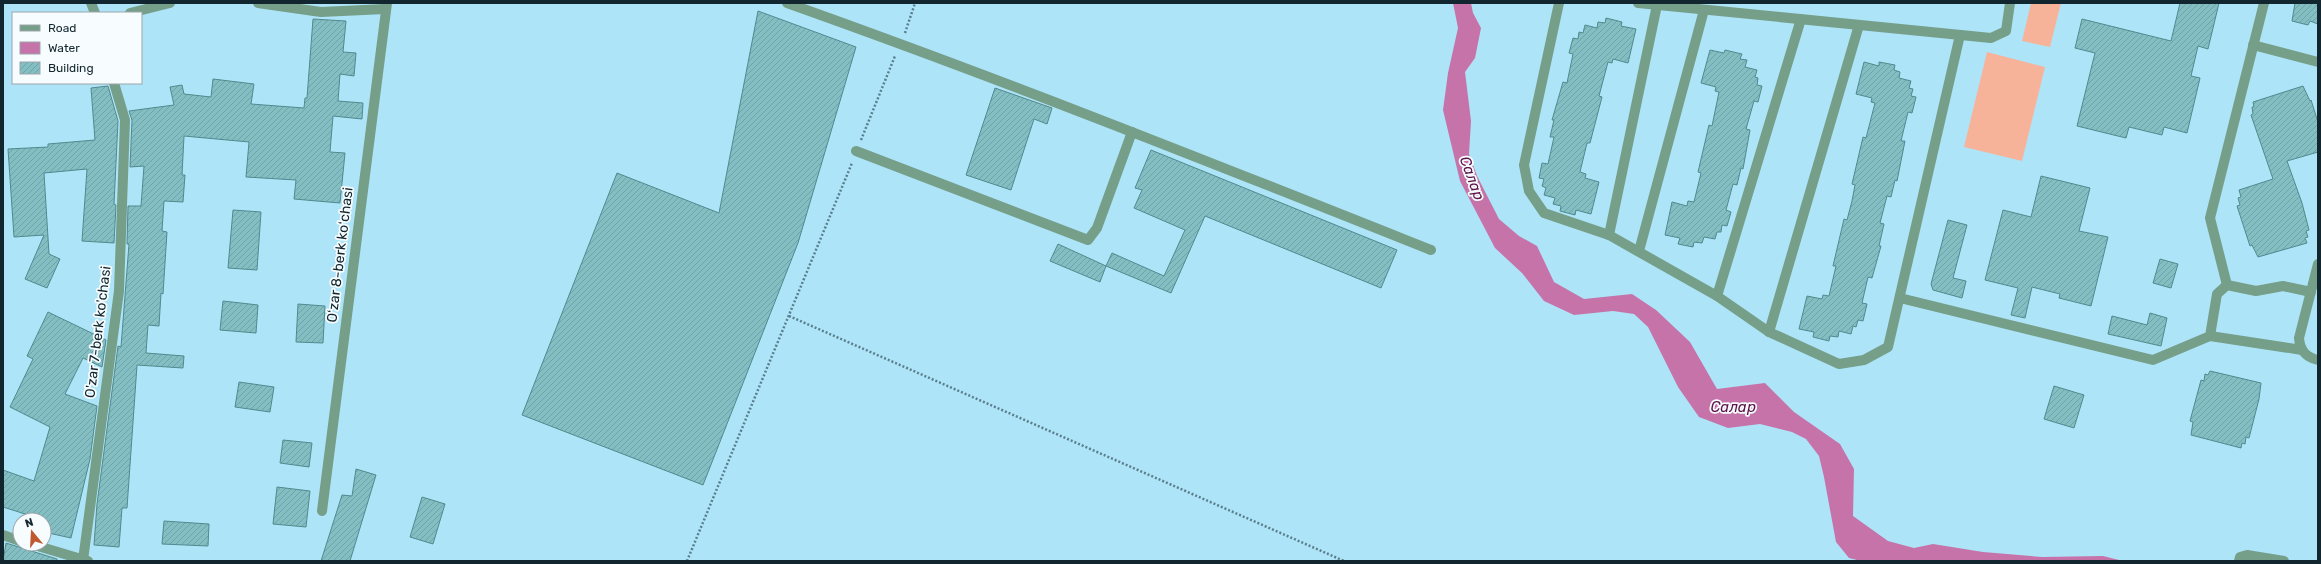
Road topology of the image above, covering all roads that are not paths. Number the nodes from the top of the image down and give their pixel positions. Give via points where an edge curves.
1 (170, 3) edge
2 (258, 3) edge
3 (786, 3) edge
4 (1559, 3) edge
5 (1638, 3) edge
6 (2010, 3) edge
7 (2264, 3) edge
8 (1657, 5) junction
9 (386, 6) edge
10 (1704, 10) junction
11 (134, 12) edge
12 (1801, 19) junction
13 (1859, 25) junction
14 (1960, 35) junction
15 (2253, 46) junction
16 (2318, 62) edge
17 (114, 84) edge
18 (1132, 132) junction
19 (856, 151) road end
20 (1609, 235) junction
21 (1432, 250) dead end
22 (1639, 251) junction
23 (2318, 264) edge
24 (2227, 285) junction
25 (2311, 292) junction
26 (1717, 296) junction
27 (1900, 298) junction
28 (1769, 332) junction
29 (2210, 336) junction
30 (2302, 350) junction
31 (2318, 360) edge
32 (322, 511) dead end
33 (52, 550) edge
34 (85, 560) edge
35 (2239, 561) edge
36 (2284, 561) edge

1 - 11 street
2 - 9 street via 321,12
3 - 18 street via 901,43
4 - 20 street via 1524,165 1529,191 1544,213
5 - 8 street
6 - 14 street via 2006,31 1991,38
7 - 15 street
8 - 10 street
8 - 20 street
9 - 32 street, Oʻzar 8-berk koʻchasi
10 - 12 street
10 - 22 street
12 - 13 street
12 - 26 street
13 - 14 street
13 - 28 street
14 - 27 street
15 - 16 street
15 - 24 street via 2210,218
17 - 34 street, O'zar 7-berk ko'chasi via 125,120 119,291
18 - 19 street via 1097,228 1088,240
18 - 21 street
20 - 22 street
22 - 26 street
23 - 25 street
24 - 25 street via 2256,291 2283,286
24 - 29 street via 2217,294
25 - 30 street via 2299,338
26 - 28 street
27 - 28 street via 1888,347 1864,360 1839,364
27 - 29 street via 2153,360
29 - 30 street
30 - 31 street via 2310,358
33 - 34 street
35 - 36 street via 2240,557 2247,555

